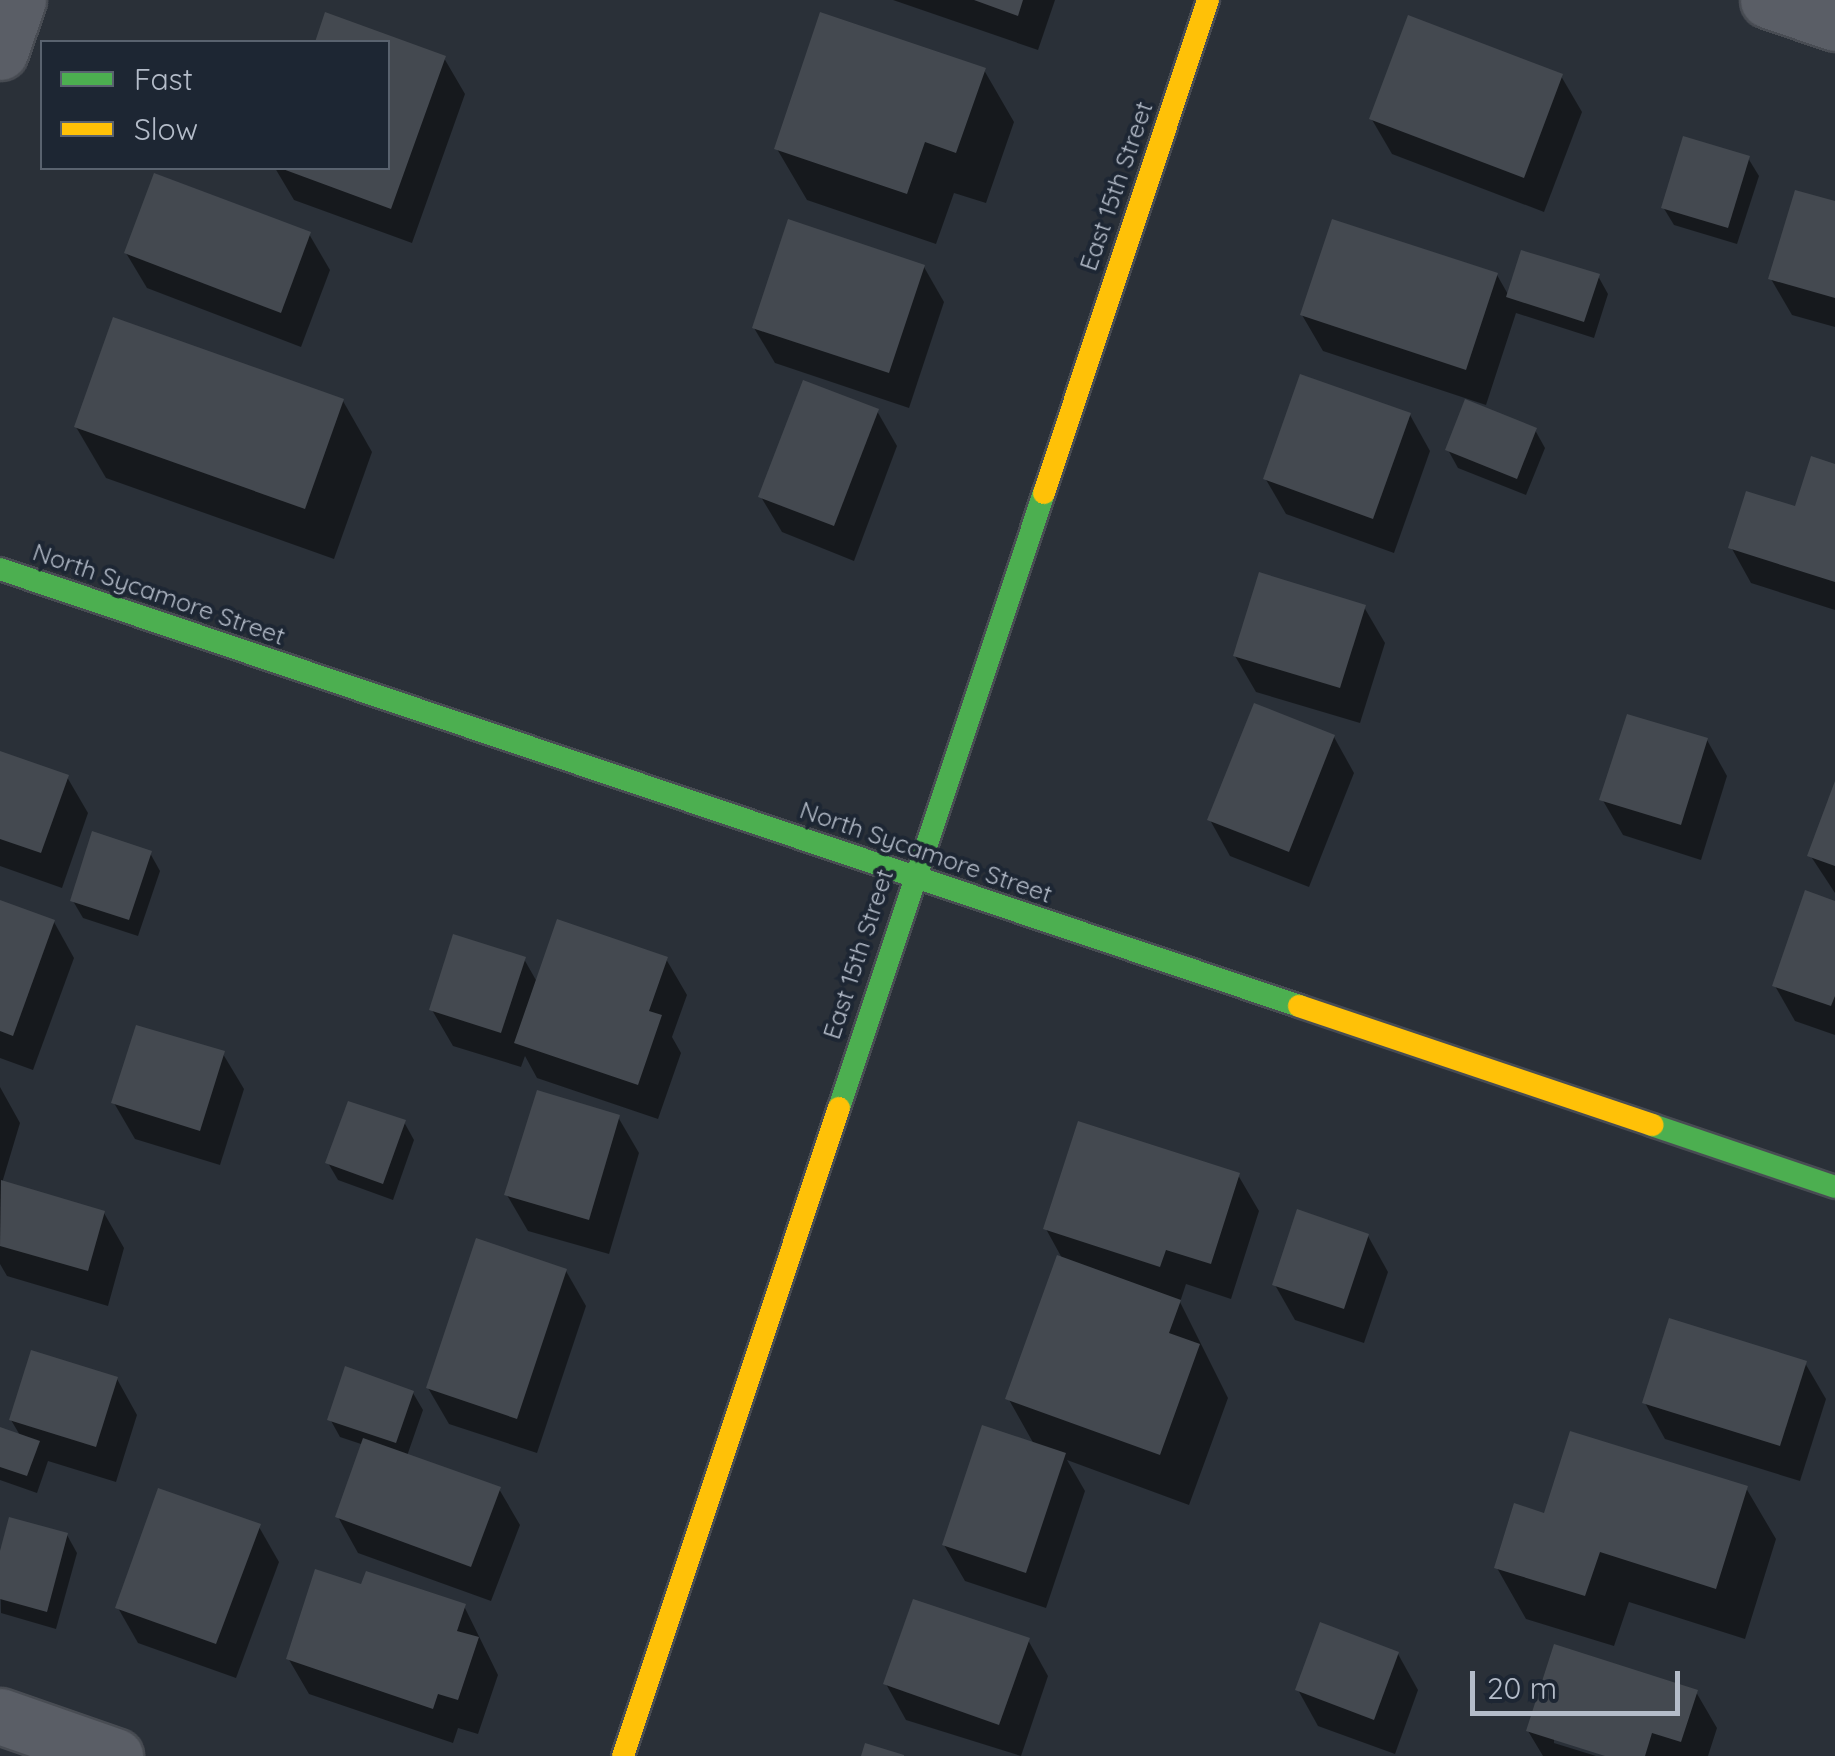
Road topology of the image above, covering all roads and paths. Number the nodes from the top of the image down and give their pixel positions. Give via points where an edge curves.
1 (18, 0) edge
2 (1208, 0) edge
3 (1768, 0) edge
4 (1835, 23) edge
5 (0, 52) edge
6 (0, 569) edge
7 (913, 876) junction
8 (1835, 1187) edge
9 (0, 1716) edge
10 (115, 1756) edge
11 (623, 1756) edge

1 - 5 street
2 - 7 main road, East 15th Street
3 - 4 street
6 - 7 main road, North Sycamore Street
7 - 8 main road, North Sycamore Street
7 - 11 main road, East 15th Street
9 - 10 street

